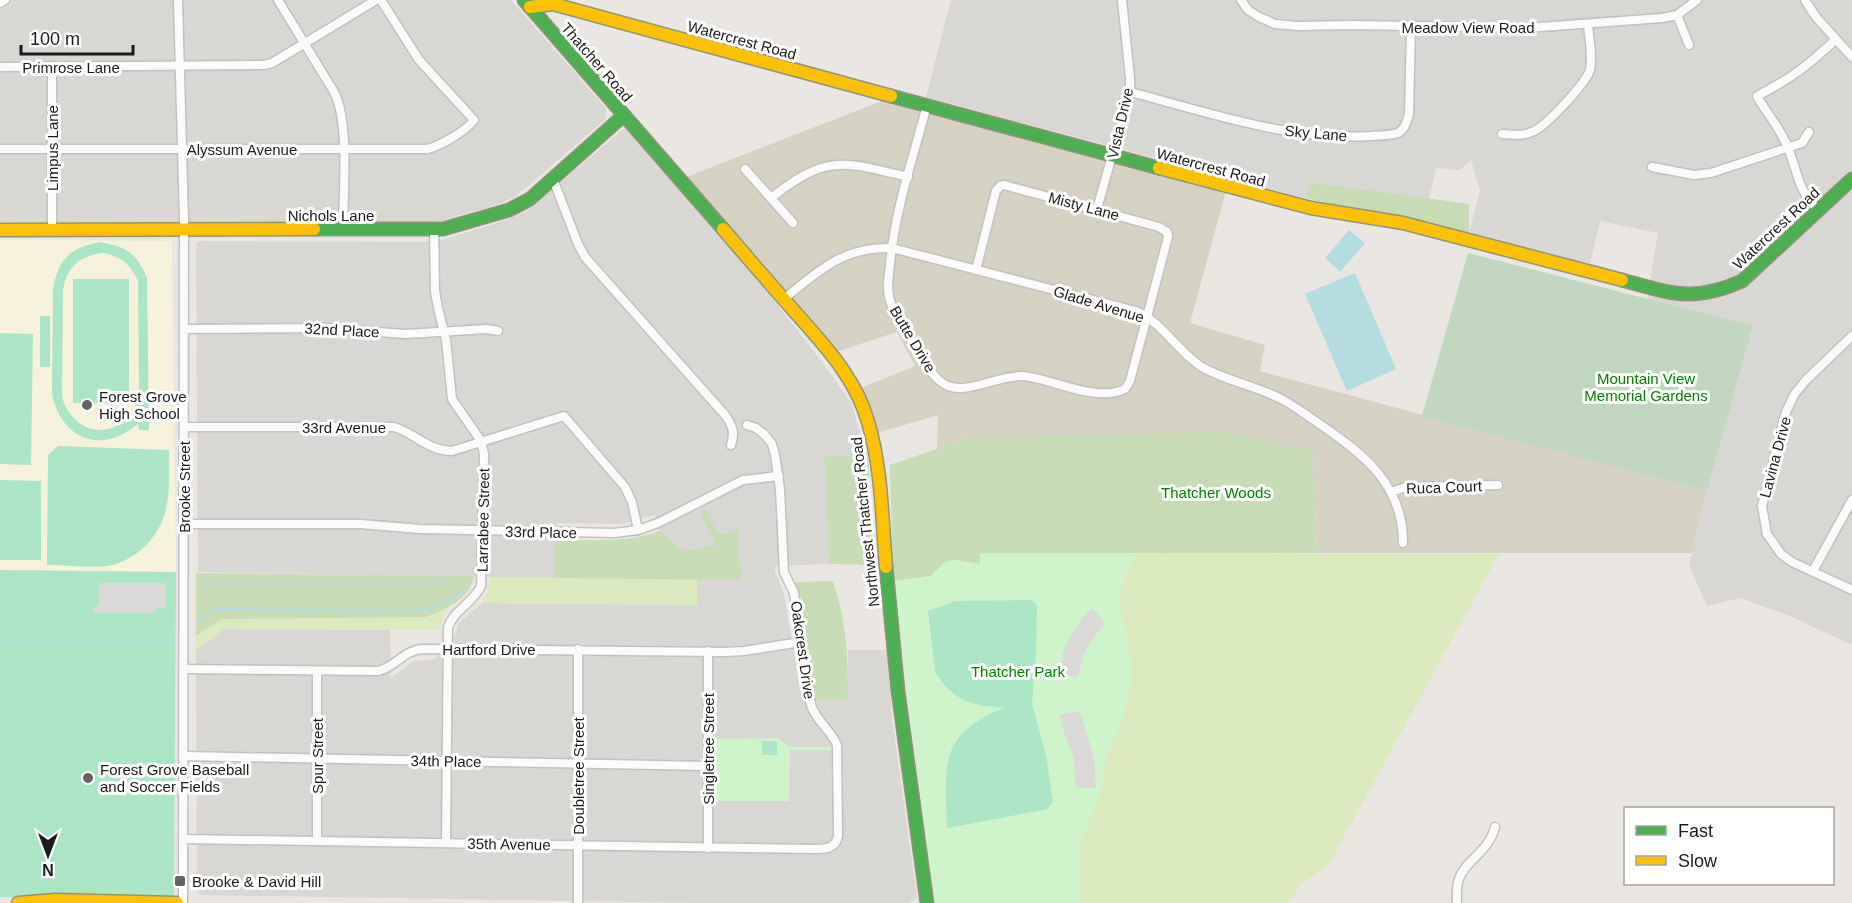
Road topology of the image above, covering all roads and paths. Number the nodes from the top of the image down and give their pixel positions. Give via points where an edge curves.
1 (5, 0) edge
2 (178, 0) edge
3 (278, 0) edge
4 (376, 0) edge
5 (381, 0) edge
6 (1122, 0) edge
7 (1241, 0) edge
8 (1697, 0) edge
9 (1805, 0) edge
10 (0, 3) edge
11 (527, 3) edge
12 (1677, 15) junction
13 (1588, 24) junction
14 (1411, 27) junction
15 (1835, 40) junction
16 (304, 44) junction
17 (1689, 45) dead end
18 (1852, 57) edge
19 (179, 66) junction
20 (0, 67) edge
21 (52, 67) junction
22 (1130, 92) junction
23 (927, 105) junction
24 (624, 116) junction
25 (1809, 132) dead end
26 (1502, 134) dead end
27 (343, 148) junction
28 (0, 149) edge
29 (52, 149) junction
30 (182, 149) junction
31 (1789, 149) junction
32 (1114, 156) junction
33 (1652, 167) dead end
34 (745, 169) dead end
35 (908, 177) junction
36 (552, 179) junction
37 (1852, 179) edge
38 (771, 198) junction
39 (1097, 209) junction
40 (1818, 210) junction
41 (793, 223) dead end
42 (0, 230) edge
43 (52, 230) junction
44 (184, 230) junction
45 (343, 230) junction
46 (434, 230) junction
47 (892, 248) junction
48 (976, 270) junction
49 (784, 299) junction
50 (1147, 316) junction
51 (184, 329) junction
52 (498, 331) dead end
53 (445, 332) junction
54 (1852, 336) edge
55 (747, 425) dead end
56 (184, 427) junction
57 (481, 441) junction
58 (731, 445) dead end
59 (779, 477) junction
60 (1498, 485) dead end
61 (1391, 492) junction
62 (1852, 500) edge
63 (184, 524) junction
64 (483, 530) junction
65 (638, 530) junction
66 (1403, 543) dead end
67 (1813, 572) junction
68 (1852, 590) edge
69 (801, 642) junction
70 (446, 648) junction
71 (578, 649) junction
72 (708, 651) junction
73 (184, 669) junction
74 (317, 671) junction
75 (183, 756) junction
76 (316, 759) junction
77 (446, 761) junction
78 (578, 763) junction
79 (708, 766) junction
80 (1495, 827) dead end
81 (183, 839) junction
82 (317, 841) junction
83 (446, 843) junction
84 (578, 846) junction
85 (833, 846) joint
86 (708, 848) junction
87 (18, 903) edge
88 (177, 903) edge
89 (183, 903) edge
90 (578, 903) edge
91 (927, 903) edge
92 (1457, 903) edge

1 - 10 street
2 - 19 street, Brooke Street
3 - 16 street
4 - 16 street, Primrose Lane
5 - 27 street, Alyssum Avenue via 419,60 474,120 432,148
6 - 22 street, Vista Drive
7 - 14 street, Meadow View Road via 1248,10 1275,24
8 - 12 street, Meadow View Road
9 - 15 street
11 - 23 street, Watercrest Road via 552,4
11 - 24 street, Thatcher Road
12 - 13 street, Meadow View Road
12 - 17 street
13 - 14 street, Meadow View Road
13 - 26 street via 1591,61 1582,85 1540,128 1522,135
14 - 22 street, Sky Lane via 1409,114 1406,126 1398,133 1328,136 1291,132
15 - 18 street
15 - 31 street via 1792,77 1757,96
16 - 19 street, Primrose Lane via 264,65
16 - 27 street via 338,100
19 - 21 street, Primrose Lane
19 - 30 street, Brooke Street
20 - 21 street, Primrose Lane
21 - 29 street, Limpus Lane
22 - 32 street, Vista Drive
23 - 32 street, Watercrest Road
23 - 35 street, Butte Drive
24 - 36 street, Nichols Lane
24 - 49 street, Northwest Thatcher Road
25 - 31 street via 1802,143
27 - 30 street, Alyssum Avenue
27 - 45 street
28 - 29 street, Alyssum Avenue
29 - 30 street, Alyssum Avenue
29 - 43 street, Limpus Lane
30 - 44 street, Brooke Street
31 - 33 street via 1711,173 1694,175
31 - 40 street via 1797,180
32 - 39 street, Vista Drive
32 - 40 street, Watercrest Road via 1311,208 1403,222 1679,295 1721,291 1742,281
34 - 38 street
35 - 38 street via 858,165 823,166 794,180
35 - 47 street, Butte Drive
36 - 46 street, Nichols Lane via 516,207
36 - 58 street via 585,257 725,416 733,428
37 - 40 street, Watercrest Road
38 - 41 street
39 - 48 street, Misty Lane via 1000,186
39 - 50 street, Misty Lane via 1159,226 1167,232
42 - 43 street, Nichols Lane
43 - 44 street, Nichols Lane
44 - 45 street, Nichols Lane
44 - 51 street, Brooke Street
45 - 46 street, Nichols Lane
46 - 53 street, Larrabee Street via 435,291
47 - 48 street, Glade Avenue
47 - 49 street, Glade Avenue via 872,249 830,262
47 - 50 street, Butte Drive via 888,290 892,308 932,373 947,385 966,387 1022,376 1082,390 1120,391 1128,385
48 - 50 street, Glade Avenue
49 - 91 street, Northwest Thatcher Road via 849,378 872,435 898,691
50 - 61 street, Glade Avenue via 1202,367 1278,397 1356,449
51 - 53 street, 32nd Place
51 - 56 street, Brooke Street
52 - 53 street, 32nd Place
53 - 57 street, Larrabee Street via 452,399
54 - 67 street, Lavina Drive via 1794,396 1786,412 1763,498 1764,525 1773,545 1786,558
55 - 59 street, Oakcrest Drive via 756,428 772,444
56 - 57 street, 33rd Avenue via 394,427 444,451
56 - 63 street, Brooke Street
57 - 64 street, Larrabee Street
57 - 65 street, 33rd Avenue via 564,416 625,487
59 - 65 street, 33rd Place via 743,480 664,521
59 - 69 street, Oakcrest Drive via 784,572 794,593
60 - 61 street, Ruca Court via 1406,487
61 - 66 street, Glade Avenue via 1402,520
62 - 67 street
63 - 64 street, 33rd Place via 360,524 420,530
63 - 73 street, Brooke Street
64 - 65 street, 33rd Place
64 - 70 street, Larrabee Street via 481,586 450,620
67 - 68 street, Lavina Drive
69 - 72 street, Hartford Drive via 744,651
69 - 85 street, Oakcrest Drive via 812,708 837,745 838,836
70 - 71 street, Hartford Drive
70 - 74 street, Hartford Drive via 409,651 390,667 378,671
70 - 77 street, Larrabee Street
71 - 72 street, Hartford Drive
71 - 78 street, Doubletree Street
72 - 79 street, Singletree Street
73 - 74 street, Hartford Drive
73 - 75 street, Brooke Street
74 - 76 street, Spur Street
75 - 76 street, 34th Place
75 - 81 street, Brooke Street
76 - 77 street, 34th Place
76 - 82 street, Spur Street
77 - 78 street, 34th Place
77 - 83 street, Larrabee Street
78 - 79 street, 34th Place
78 - 84 street, Doubletree Street
79 - 86 street, Singletree Street
80 - 92 street via 1491,839 1462,873
81 - 82 street, 35th Avenue
81 - 89 street, Brooke Street
82 - 83 street, 35th Avenue
83 - 84 street, 35th Avenue
84 - 86 street, 35th Avenue
84 - 90 street, Doubletree Street
85 - 86 street, 35th Avenue
87 - 88 street

